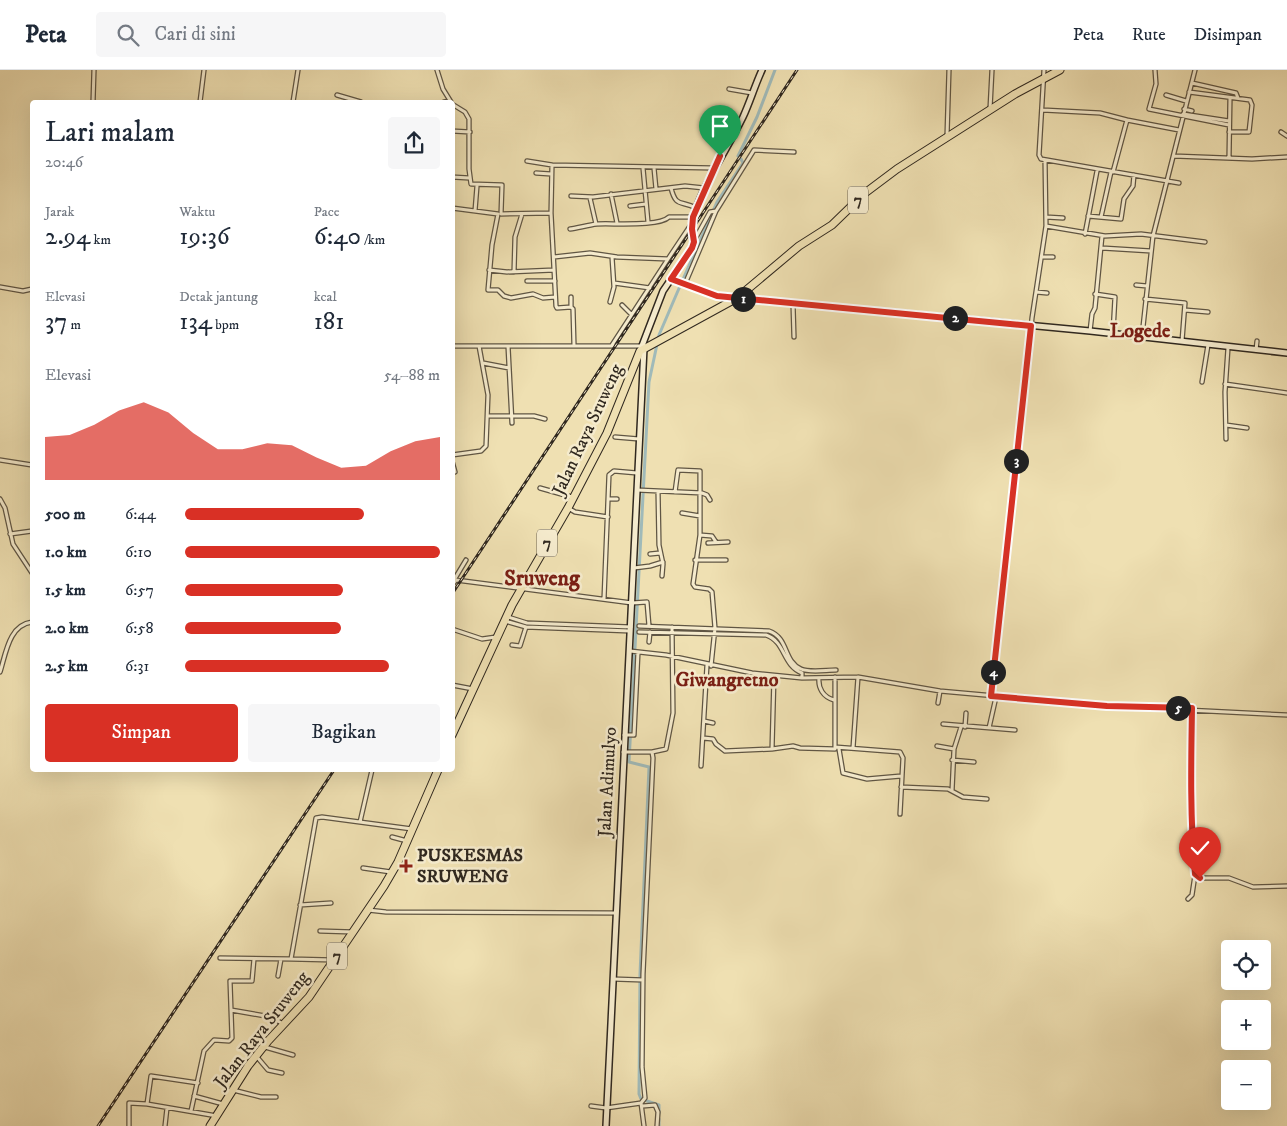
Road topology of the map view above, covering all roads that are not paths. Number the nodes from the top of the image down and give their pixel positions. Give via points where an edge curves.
1 (94, 70) edge
2 (204, 70) edge
3 (298, 70) edge
4 (437, 70) edge
5 (762, 70) edge
6 (949, 70) edge
7 (992, 70) edge
8 (1044, 70) edge
9 (1060, 70) edge
10 (1154, 70) edge
11 (1195, 70) edge
12 (1044, 78) junction
13 (1192, 83) junction
14 (729, 89) dead end
15 (1189, 92) junction
16 (752, 93) junction
17 (337, 95) dead end
18 (1166, 95) dead end
19 (1230, 98) junction
20 (1238, 98) junction
21 (93, 100) edge
22 (200, 100) edge
23 (293, 100) edge
24 (354, 100) edge
25 (450, 100) edge
26 (1186, 101) junction
27 (455, 105) edge
28 (1184, 108) junction
29 (990, 110) junction
30 (1043, 110) junction
31 (1192, 111) dead end
32 (1183, 116) junction
33 (1127, 120) junction
34 (1229, 123) junction
35 (1179, 130) junction
36 (455, 132) edge
37 (470, 132) junction
38 (1229, 132) junction
39 (1281, 132) dead end
40 (1287, 136) edge
41 (947, 137) junction
42 (794, 152) dead end
43 (1174, 156) junction
44 (1229, 157) junction
45 (1287, 157) edge
46 (1044, 160) junction
47 (527, 161) dead end
48 (552, 165) junction
49 (643, 168) junction
50 (654, 168) junction
51 (713, 168) junction
52 (1097, 171) junction
53 (1112, 172) junction
54 (536, 173) dead end
55 (551, 174) junction
56 (1134, 175) junction
57 (455, 177) edge
58 (469, 178) junction
59 (1167, 181) junction
60 (1179, 183) dead end
61 (477, 186) junction
62 (672, 188) junction
63 (704, 188) junction
64 (645, 190) junction
65 (656, 190) junction
66 (610, 194) junction
67 (572, 196) dead end
68 (590, 198) junction
69 (646, 204) junction
70 (630, 206) dead end
71 (455, 208) edge
72 (696, 208) junction
73 (475, 211) junction
74 (714, 211) junction
75 (551, 213) junction
76 (499, 214) junction
77 (522, 214) junction
78 (1088, 216) junction
79 (1100, 217) junction
80 (1046, 218) junction
81 (1062, 218) dead end
82 (692, 220) junction
83 (648, 222) junction
84 (617, 223) junction
85 (596, 224) junction
86 (1046, 226) junction
87 (570, 229) dead end
88 (1085, 234) junction
89 (1102, 236) junction
90 (1152, 236) junction
91 (694, 242) junction
92 (1205, 242) dead end
93 (1102, 248) junction
94 (1151, 251) junction
95 (554, 257) junction
96 (612, 257) junction
97 (1042, 257) junction
98 (1053, 257) dead end
99 (668, 259) junction
100 (489, 270) junction
101 (554, 270) junction
102 (514, 272) junction
103 (671, 279) junction
104 (527, 281) dead end
105 (555, 281) junction
106 (614, 283) junction
107 (682, 283) junction
108 (1136, 285) dead end
109 (1147, 286) junction
110 (0, 287) edge
111 (650, 288) junction
112 (30, 289) edge
113 (1036, 292) junction
114 (1047, 293) dead end
115 (1095, 294) junction
116 (555, 297) junction
117 (571, 297) dead end
118 (737, 298) junction
119 (1145, 299) junction
120 (610, 302) dead end
121 (793, 304) junction
122 (622, 305) dead end
123 (572, 307) junction
124 (1185, 310) junction
125 (1208, 312) dead end
126 (631, 314) junction
127 (1031, 326) junction
128 (1090, 331) junction
129 (1113, 333) junction
130 (1142, 336) junction
131 (794, 337) dead end
132 (1182, 341) junction
133 (1257, 341) dead end
134 (574, 345) junction
135 (611, 345) junction
136 (1208, 345) junction
137 (455, 346) edge
138 (479, 346) junction
139 (508, 346) junction
140 (642, 348) junction
141 (1228, 348) junction
142 (1256, 351) junction
143 (1287, 353) edge
144 (483, 363) junction
145 (509, 368) junction
146 (1202, 382) dead end
147 (1225, 384) junction
148 (1287, 393) edge
149 (488, 416) junction
150 (512, 417) junction
151 (545, 419) dead end
152 (512, 423) dead end
153 (1226, 425) junction
154 (1247, 428) dead end
155 (615, 436) dead end
156 (639, 439) junction
157 (1226, 439) dead end
158 (455, 455) edge
159 (0, 460) edge
160 (30, 465) edge
161 (638, 473) junction
162 (540, 488) dead end
163 (638, 490) junction
164 (658, 491) junction
165 (675, 492) junction
166 (700, 493) junction
167 (573, 497) junction
168 (0, 499) edge
169 (608, 499) junction
170 (617, 499) dead end
171 (710, 500) dead end
172 (568, 508) junction
173 (682, 513) dead end
174 (700, 516) junction
175 (608, 517) junction
176 (30, 531) edge
177 (10, 534) junction
178 (700, 535) junction
179 (716, 542) junction
180 (728, 542) dead end
181 (708, 543) dead end
182 (660, 553) junction
183 (650, 554) dead end
184 (466, 560) dead end
185 (695, 560) junction
186 (726, 560) dead end
187 (663, 562) junction
188 (637, 567) junction
189 (30, 570) edge
190 (662, 576) dead end
191 (455, 578) edge
192 (455, 580) edge
193 (520, 589) junction
194 (604, 599) junction
195 (635, 603) junction
196 (506, 618) junction
197 (30, 623) edge
198 (572, 625) junction
199 (639, 626) dead end
200 (649, 626) junction
201 (526, 627) junction
202 (672, 627) junction
203 (715, 628) junction
204 (631, 629) junction
205 (741, 629) junction
206 (455, 630) edge
207 (639, 632) dead end
208 (650, 632) junction
209 (672, 632) junction
210 (714, 633) junction
211 (741, 633) junction
212 (771, 634) junction
213 (497, 637) junction
214 (649, 642) dead end
215 (512, 645) dead end
216 (634, 651) junction
217 (672, 657) junction
218 (1, 665) edge
219 (709, 665) junction
220 (836, 670) dead end
221 (0, 672) edge
222 (802, 674) junction
223 (774, 676) junction
224 (835, 677) junction
225 (858, 677) junction
226 (818, 678) junction
227 (455, 686) edge
228 (473, 689) junction
229 (940, 691) junction
230 (991, 696) junction
231 (996, 697) junction
232 (834, 700) junction
233 (938, 703) dead end
234 (1192, 708) junction
235 (966, 713) dead end
236 (1287, 715) edge
237 (704, 721) junction
238 (713, 723) dead end
239 (943, 724) dead end
240 (963, 727) junction
241 (455, 728) edge
242 (989, 728) junction
243 (1015, 730) dead end
244 (629, 736) junction
245 (703, 738) junction
246 (937, 746) dead end
247 (854, 748) junction
248 (772, 749) junction
249 (837, 749) junction
250 (954, 749) junction
251 (625, 752) junction
252 (652, 752) junction
253 (952, 760) junction
254 (974, 762) dead end
255 (701, 766) dead end
256 (372, 772) edge
257 (437, 772) edge
258 (902, 776) junction
259 (902, 787) junction
260 (952, 791) junction
261 (987, 799) dead end
262 (900, 814) dead end
263 (360, 822) junction
264 (413, 829) junction
265 (392, 837) dead end
266 (408, 841) junction
267 (364, 868) dead end
268 (392, 872) junction
269 (1195, 874) junction
270 (1287, 886) edge
271 (1188, 899) dead end
272 (331, 903) dead end
273 (300, 905) junction
274 (368, 910) junction
275 (615, 913) junction
276 (320, 931) dead end
277 (353, 932) junction
278 (220, 958) dead end
279 (254, 959) junction
280 (280, 959) junction
281 (290, 959) junction
282 (334, 960) junction
283 (278, 976) dead end
284 (612, 978) junction
285 (641, 980) junction
286 (231, 1010) junction
287 (283, 1025) junction
288 (264, 1047) junction
289 (293, 1055) dead end
290 (256, 1056) junction
291 (282, 1073) dead end
292 (198, 1083) junction
293 (233, 1090) junction
294 (194, 1096) junction
295 (276, 1097) dead end
296 (643, 1103) junction
297 (147, 1104) junction
298 (223, 1104) junction
299 (591, 1106) dead end
300 (167, 1108) junction
301 (606, 1108) junction
302 (191, 1111) junction
303 (218, 1116) junction
304 (129, 1126) edge
305 (165, 1126) edge
306 (210, 1126) edge
307 (606, 1126) edge
308 (644, 1126) edge
309 (657, 1126) edge

1 - 21 street
2 - 22 street
3 - 23 street
4 - 25 street
5 - 16 street
6 - 41 street
7 - 29 street
8 - 12 street
9 - 12 highway, 7
10 - 32 street via 1155,88 1148,108
11 - 13 street
12 - 29 highway, 7
12 - 30 street
13 - 15 street
13 - 20 street via 1236,92
14 - 16 street
15 - 19 street
15 - 26 street
16 - 51 street via 743,117
17 - 24 street
18 - 26 street
19 - 20 street
19 - 34 street
20 - 38 street via 1251,102 1249,132
26 - 28 street
27 - 37 street via 468,115
28 - 31 street
28 - 32 street
29 - 41 highway, 7
30 - 33 street via 1100,113
30 - 46 street via 1039,155
32 - 34 street
32 - 35 street
33 - 35 street
33 - 53 street
34 - 38 street
35 - 43 street
36 - 37 street
37 - 58 street
38 - 44 street
39 - 40 street
41 - 118 highway, 7 via 882,179 832,225 799,246
42 - 74 street via 754,150
43 - 44 street
43 - 59 street
44 - 45 street via 1258,160
46 - 52 street via 1066,162
46 - 80 street
47 - 48 street
48 - 49 street
48 - 55 street
49 - 50 street
49 - 64 street
50 - 51 street
50 - 65 street
51 - 63 street
52 - 53 street
52 - 78 street
53 - 56 street
53 - 79 street
54 - 55 street
55 - 75 street
56 - 59 street
56 - 79 street via 1133,186 1124,199 1121,219
57 - 58 street
58 - 61 street via 471,184
59 - 60 street
59 - 90 street
61 - 73 street
61 - 76 street via 502,186
62 - 63 street
62 - 65 street
62 - 72 street via 677,201
63 - 72 street
64 - 65 street
64 - 66 street
64 - 69 street
66 - 68 street
66 - 84 street
67 - 68 street
68 - 85 street
69 - 70 street
69 - 83 street
71 - 73 street
72 - 82 street
73 - 76 street
74 - 91 street
74 - 107 street
75 - 77 street
75 - 95 street
76 - 77 street
76 - 100 street
77 - 102 street via 515,237
78 - 79 street
78 - 88 street
80 - 81 street
80 - 86 street
82 - 83 street via 669,217 664,221
82 - 91 street
82 - 99 street
83 - 84 street
84 - 85 street
85 - 87 street
86 - 88 street
86 - 97 street
88 - 89 street
89 - 90 street
89 - 93 street
90 - 92 street
90 - 94 street
91 - 103 street, Jalan Adimulyo
93 - 94 street
93 - 115 street
94 - 109 street
95 - 96 street via 590,253
95 - 101 street
96 - 99 street
96 - 106 street
97 - 98 street
97 - 113 street
99 - 111 street
100 - 102 street
100 - 116 street via 490,290 498,290 508,298 533,294 543,298
101 - 102 street
101 - 105 street
103 - 107 street
103 - 140 street, Jalan Adimulyo via 655,310
104 - 105 street
105 - 116 street
106 - 111 street
106 - 120 street
107 - 118 street via 712,295
108 - 109 street
109 - 119 street
110 - 112 street
111 - 126 street
113 - 114 street
113 - 127 street
115 - 128 street
115 - 129 street via 1115,297
116 - 123 street via 557,308
117 - 123 street
118 - 121 street
118 - 140 highway, 7
119 - 124 street via 1184,303
119 - 130 street
121 - 127 street
121 - 131 street
122 - 126 street
123 - 134 street
124 - 125 street
124 - 132 street
126 - 135 street
127 - 128 street
127 - 230 street
128 - 129 street
129 - 130 street
130 - 132 street
132 - 136 street
133 - 142 street
134 - 135 street
134 - 139 street
135 - 140 street
136 - 141 street
136 - 146 street
137 - 138 street
138 - 139 street
138 - 144 street
139 - 145 street
140 - 156 street, Jalan Adimulyo
140 - 167 highway, Jalan Raya Sruweng / 7 via 607,432
141 - 142 street
141 - 147 street
142 - 143 street
144 - 145 street
144 - 149 street
145 - 150 street
147 - 148 street
147 - 153 street
149 - 150 street
149 - 158 street via 485,448
150 - 151 street
150 - 152 street
153 - 154 street
153 - 157 street
155 - 156 street
156 - 161 street, Jalan Adimulyo
159 - 160 street
161 - 163 street, Jalan Adimulyo
161 - 169 street via 611,472
162 - 167 street
163 - 164 street
163 - 188 street, Jalan Adimulyo
164 - 165 street
164 - 182 street
165 - 166 street
165 - 166 street via 679,469 700,471
166 - 171 street
166 - 174 street
167 - 172 highway, Jalan Raya Sruweng / 7
168 - 177 street
169 - 170 street
169 - 175 street
172 - 175 street
172 - 193 highway, Jalan Raya Sruweng / 7
173 - 174 street
174 - 178 street
175 - 194 street
176 - 177 street
177 - 189 street
178 - 179 street via 712,536
178 - 185 street
179 - 180 street
179 - 181 street
182 - 183 street
182 - 187 street
184 - 191 street
185 - 186 street
185 - 203 street via 694,586 712,590
187 - 188 street
187 - 190 street
188 - 195 street, Jalan Adimulyo
192 - 193 street
193 - 194 street
193 - 196 highway, Jalan Raya Sruweng / 7
194 - 195 street
195 - 200 street via 647,602
195 - 204 street, Jalan Adimulyo
196 - 198 street via 527,623
196 - 201 street
196 - 213 highway, Jalan Raya Sruweng / 7
197 - 218 street via 19,626 14,632
198 - 201 street
198 - 204 street
199 - 200 street
200 - 202 street
201 - 215 street via 520,646
202 - 203 street
202 - 209 street
203 - 205 street
203 - 210 street
204 - 216 street, Jalan Adimulyo
205 - 211 street
205 - 212 street
206 - 213 street via 479,638
207 - 208 street
208 - 209 street
208 - 214 street
209 - 210 street
209 - 217 street
210 - 211 street
210 - 219 street
211 - 212 street
212 - 222 street via 783,645 790,663
213 - 228 highway, Jalan Raya Sruweng / 7
216 - 217 street
216 - 244 street, Jalan Adimulyo
216 - 244 street
217 - 219 street
217 - 252 street via 672,724 666,749
218 - 221 street
219 - 223 street
219 - 237 street
220 - 222 street
222 - 223 street
222 - 226 street
223 - 248 street
224 - 225 street
224 - 226 street
224 - 232 street
225 - 229 street
225 - 247 street
226 - 232 street via 820,689
227 - 228 street
228 - 241 highway, Jalan Raya Sruweng / 7
229 - 230 street
229 - 233 street
230 - 231 street
231 - 234 street via 1107,706
231 - 242 street
232 - 249 street
234 - 236 street
234 - 269 street
235 - 240 street
237 - 238 street
237 - 245 street
239 - 240 street
240 - 242 street
240 - 250 street
242 - 243 street
244 - 251 street, Jalan Adimulyo
245 - 248 street via 713,739 725,751
245 - 255 street
246 - 250 street
247 - 249 street
247 - 258 street via 900,752
248 - 249 street via 793,746
249 - 258 street via 844,773 867,779
250 - 253 street
251 - 252 street
251 - 275 street, Jalan Adimulyo
252 - 285 street
253 - 254 street
253 - 260 street
256 - 263 street
257 - 264 highway, Jalan Raya Sruweng / 7
258 - 259 street
259 - 260 street
259 - 262 street
260 - 261 street via 963,797
263 - 264 street
263 - 273 street via 322,816 316,818
264 - 266 highway, Jalan Raya Sruweng / 7
265 - 266 street
266 - 268 highway, Jalan Raya Sruweng / 7
267 - 268 street
268 - 274 highway, Jalan Raya Sruweng / 7
269 - 270 street via 1200,878 1229,878 1253,887
269 - 271 street via 1192,895
272 - 273 street
273 - 281 street
274 - 275 street
274 - 277 highway, Jalan Raya Sruweng / 7
275 - 284 street, Jalan Adimulyo
276 - 277 street
277 - 282 highway, Jalan Raya Sruweng / 7
278 - 279 street
279 - 280 street
279 - 286 street via 252,981 230,981
280 - 281 street
280 - 283 street
281 - 282 street
282 - 287 highway, Jalan Raya Sruweng / 7
284 - 285 street
284 - 301 street, Jalan Adimulyo
285 - 296 street
286 - 287 street via 271,1017
286 - 292 street via 231,1040 214,1040 207,1046
287 - 288 highway, Jalan Raya Sruweng / 7
288 - 289 street
288 - 290 highway, Jalan Raya Sruweng / 7
290 - 291 street via 268,1070
290 - 293 highway, Jalan Raya Sruweng / 7
292 - 294 street
292 - 297 street via 151,1076
293 - 295 street via 260,1097
293 - 298 highway, Jalan Raya Sruweng / 7
294 - 298 street
294 - 302 street
296 - 301 street
296 - 308 street
296 - 309 street via 656,1106
297 - 300 street
297 - 304 street via 129,1104
298 - 303 highway, Jalan Raya Sruweng / 7
299 - 301 street
300 - 302 street
300 - 305 street
301 - 307 street, Jalan Adimulyo
302 - 303 street
303 - 306 highway, Jalan Raya Sruweng / 7

